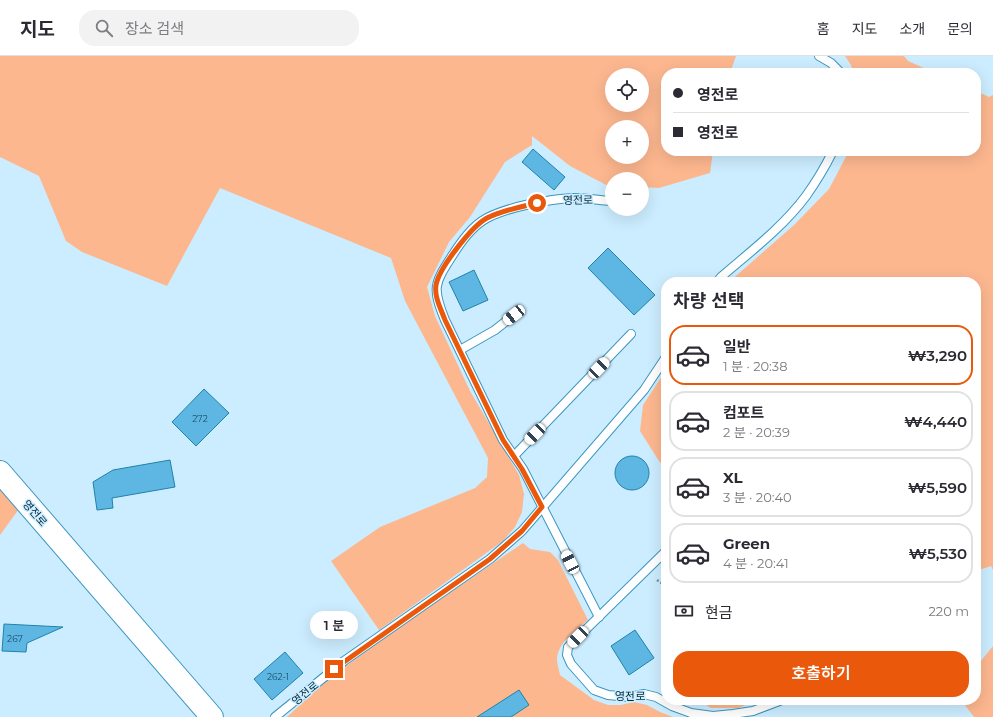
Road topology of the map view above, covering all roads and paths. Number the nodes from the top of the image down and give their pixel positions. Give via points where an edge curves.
1 (819, 56) edge
2 (836, 68) edge
3 (831, 156) edge
4 (605, 201) edge
5 (721, 277) edge
6 (514, 315) dead end
7 (631, 334) dead end
8 (460, 350) junction
9 (661, 364) edge
10 (514, 456) junction
11 (0, 472) edge
12 (542, 507) junction
13 (661, 556) edge
14 (599, 616) junction
15 (661, 700) edge
16 (670, 705) edge
17 (769, 705) edge
18 (212, 717) edge
19 (275, 717) edge

1 - 2 lane
3 - 5 lane via 806,196 789,216
4 - 8 lane, 영전로 via 573,198 537,203 503,212 487,218 462,240 436,285 437,301
6 - 8 lane via 495,330
7 - 10 lane
8 - 10 lane, 영전로 via 503,440
9 - 12 lane, 영전로 via 644,390
10 - 12 lane, 영전로
11 - 18 street, 영전로
12 - 14 lane, 영전로
12 - 19 lane, 영전로 via 522,531 490,559 344,661
13 - 14 lane, 영전로
14 - 15 lane, 영전로 via 568,647 567,655 571,664 594,690 608,696 629,697 644,694
16 - 17 lane, 영전로 via 691,713 713,716 753,711

